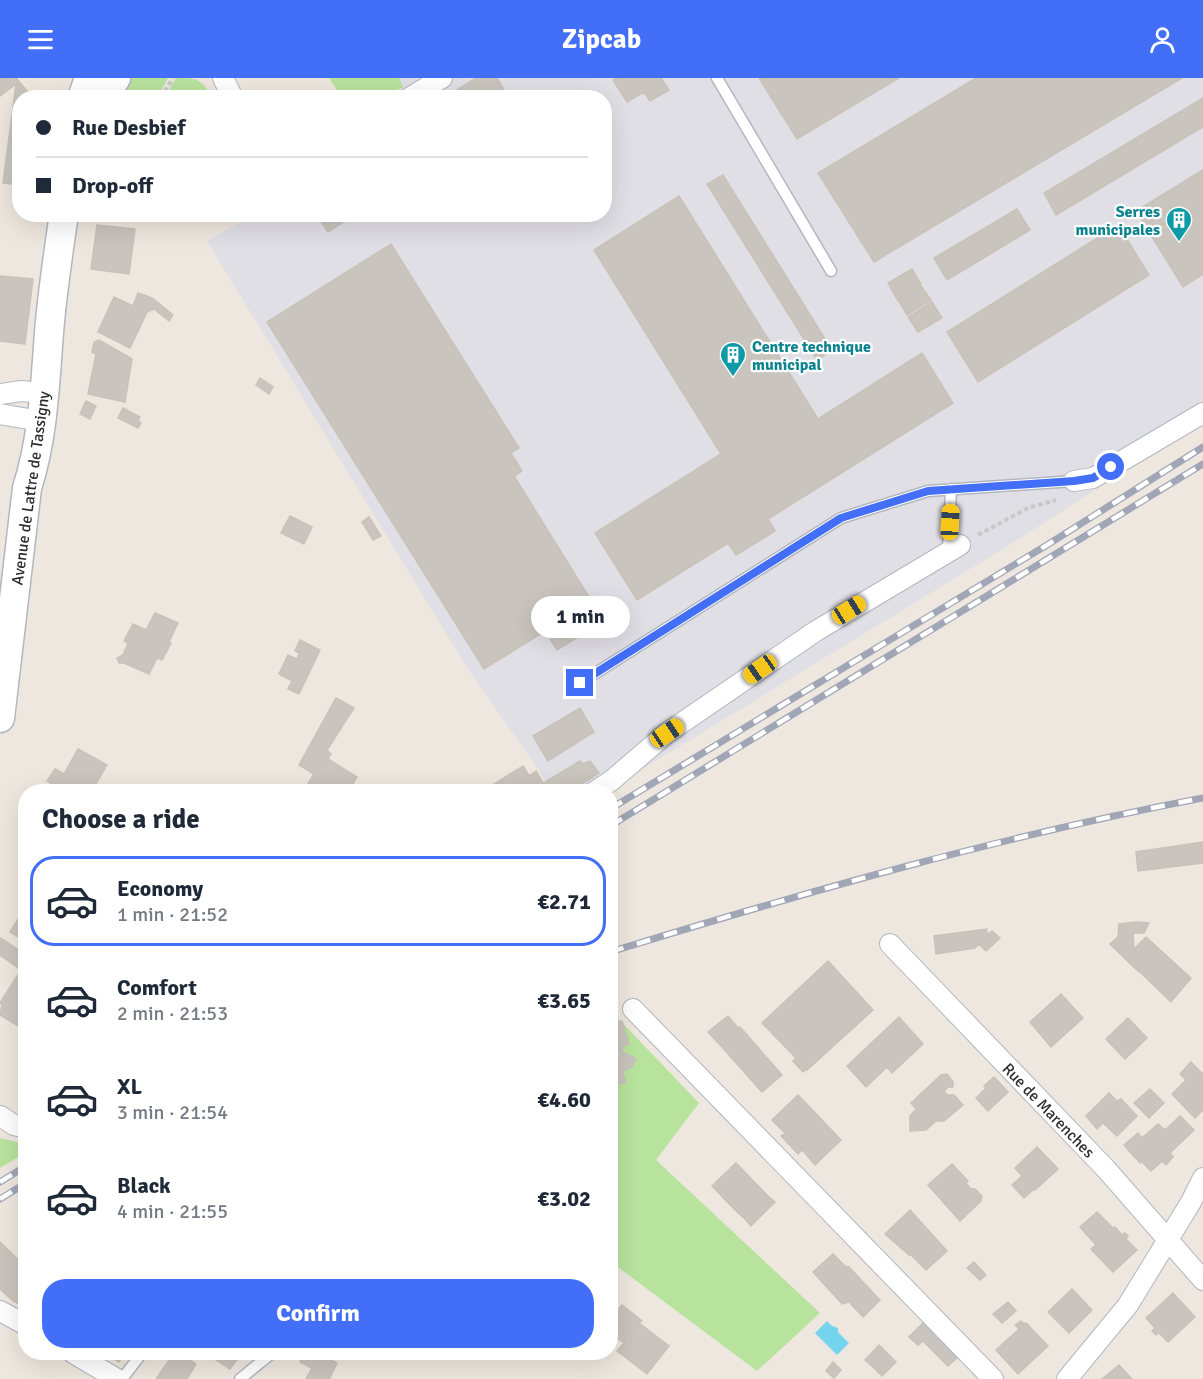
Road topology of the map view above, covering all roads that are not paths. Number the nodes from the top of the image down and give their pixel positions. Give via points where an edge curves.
1 (442, 78) edge
2 (717, 78) edge
3 (422, 90) edge
4 (63, 222) edge
5 (831, 271) dead end
6 (44, 393) junction
7 (0, 394) edge
8 (1203, 413) edge
9 (0, 414) edge
10 (40, 421) junction
11 (1074, 481) joint
12 (951, 489) junction
13 (954, 548) joint
14 (580, 683) dead end
15 (0, 718) edge
16 (608, 784) edge
17 (890, 944) dead end
18 (633, 1009) dead end
19 (0, 1116) edge
20 (18, 1126) edge
21 (1203, 1178) edge
22 (1168, 1241) junction
23 (1203, 1280) edge
24 (0, 1311) edge
25 (18, 1321) edge
26 (86, 1360) edge
27 (136, 1360) edge
28 (263, 1360) edge
29 (120, 1379) edge
30 (240, 1379) edge
31 (993, 1379) edge
32 (1067, 1379) edge

1 - 3 street
2 - 5 lane
4 - 6 main road, Avenue de Lattre de Tassigny
6 - 7 street
6 - 10 main road, Avenue de Lattre de Tassigny
8 - 11 street via 1093,478
9 - 10 street
10 - 15 main road, Avenue de Lattre de Tassigny via 27,488
11 - 12 lane
12 - 13 lane
12 - 14 lane via 928,491 841,518
13 - 16 street via 816,631 667,733
17 - 22 street, Rue de Marenches via 1106,1169
18 - 31 street
19 - 20 street
21 - 22 street
22 - 23 street, Rue de Marenches
22 - 32 street via 1128,1305
24 - 25 street
26 - 29 street
27 - 29 lane
28 - 30 lane

